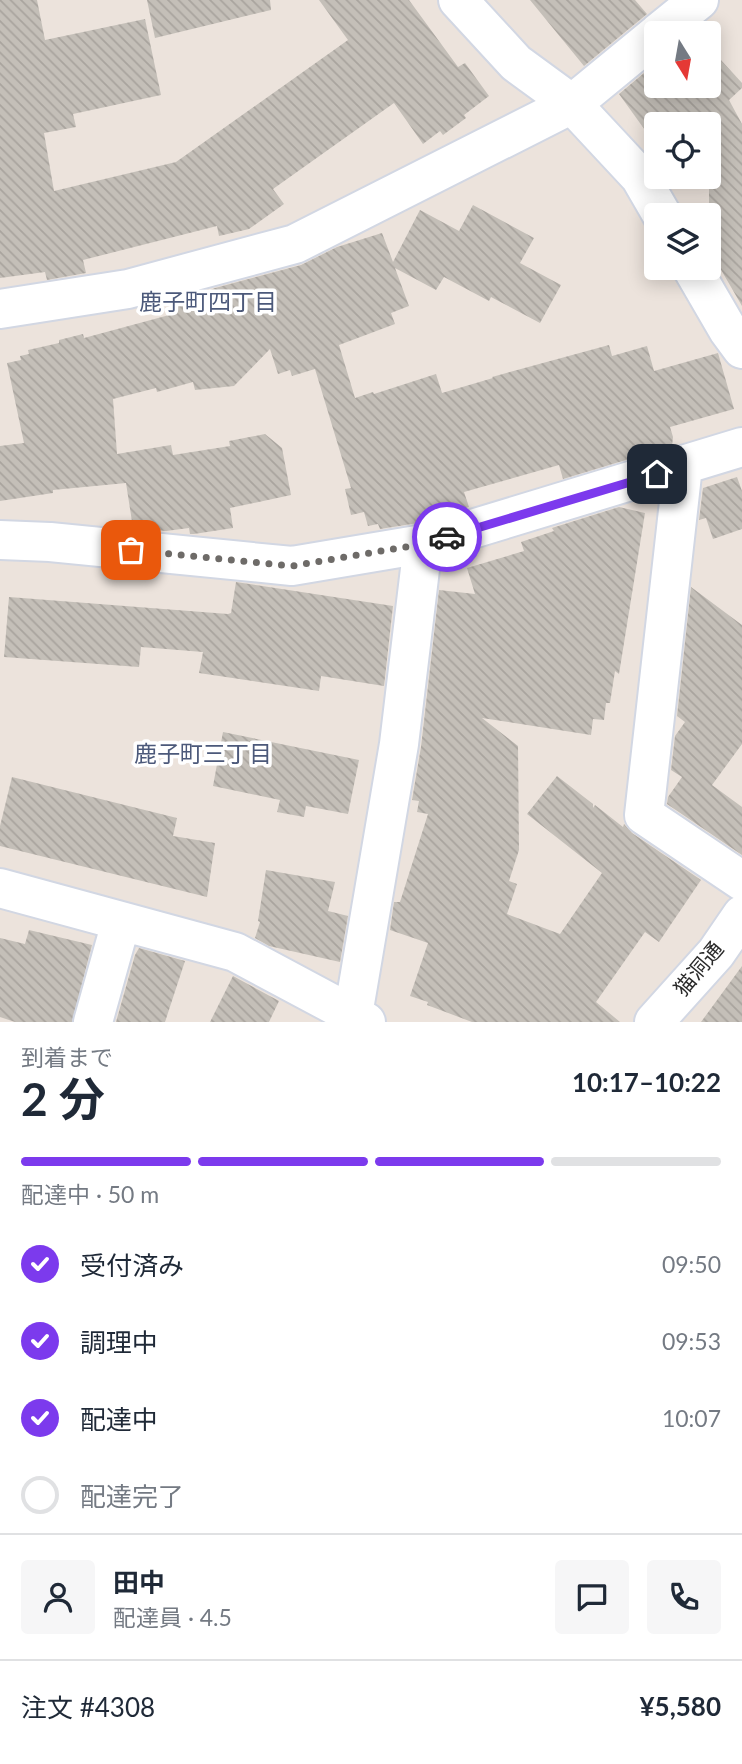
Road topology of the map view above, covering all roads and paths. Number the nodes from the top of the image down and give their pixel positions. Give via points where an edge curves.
1 (458, 0) edge
2 (699, 0) edge
3 (673, 21) edge
4 (644, 45) edge
5 (572, 104) junction
6 (655, 203) edge
7 (699, 280) edge
8 (0, 309) edge
9 (742, 349) edge
10 (742, 447) edge
11 (683, 466) junction
12 (0, 540) edge
13 (423, 544) junction
14 (742, 881) edge
15 (0, 888) edge
16 (742, 915) edge
17 (121, 922) junction
18 (360, 1018) edge
19 (93, 1022) edge
20 (654, 1022) edge

1 - 5 street via 516,63
2 - 3 street
4 - 5 street
5 - 6 street via 640,177
5 - 8 street via 295,244 128,289
7 - 9 street
10 - 11 street
11 - 13 street
11 - 14 street via 644,814
12 - 13 street via 292,566
13 - 18 street
15 - 17 street
16 - 20 street, 猫洞通 via 716,953
17 - 18 street via 235,952
17 - 19 street

